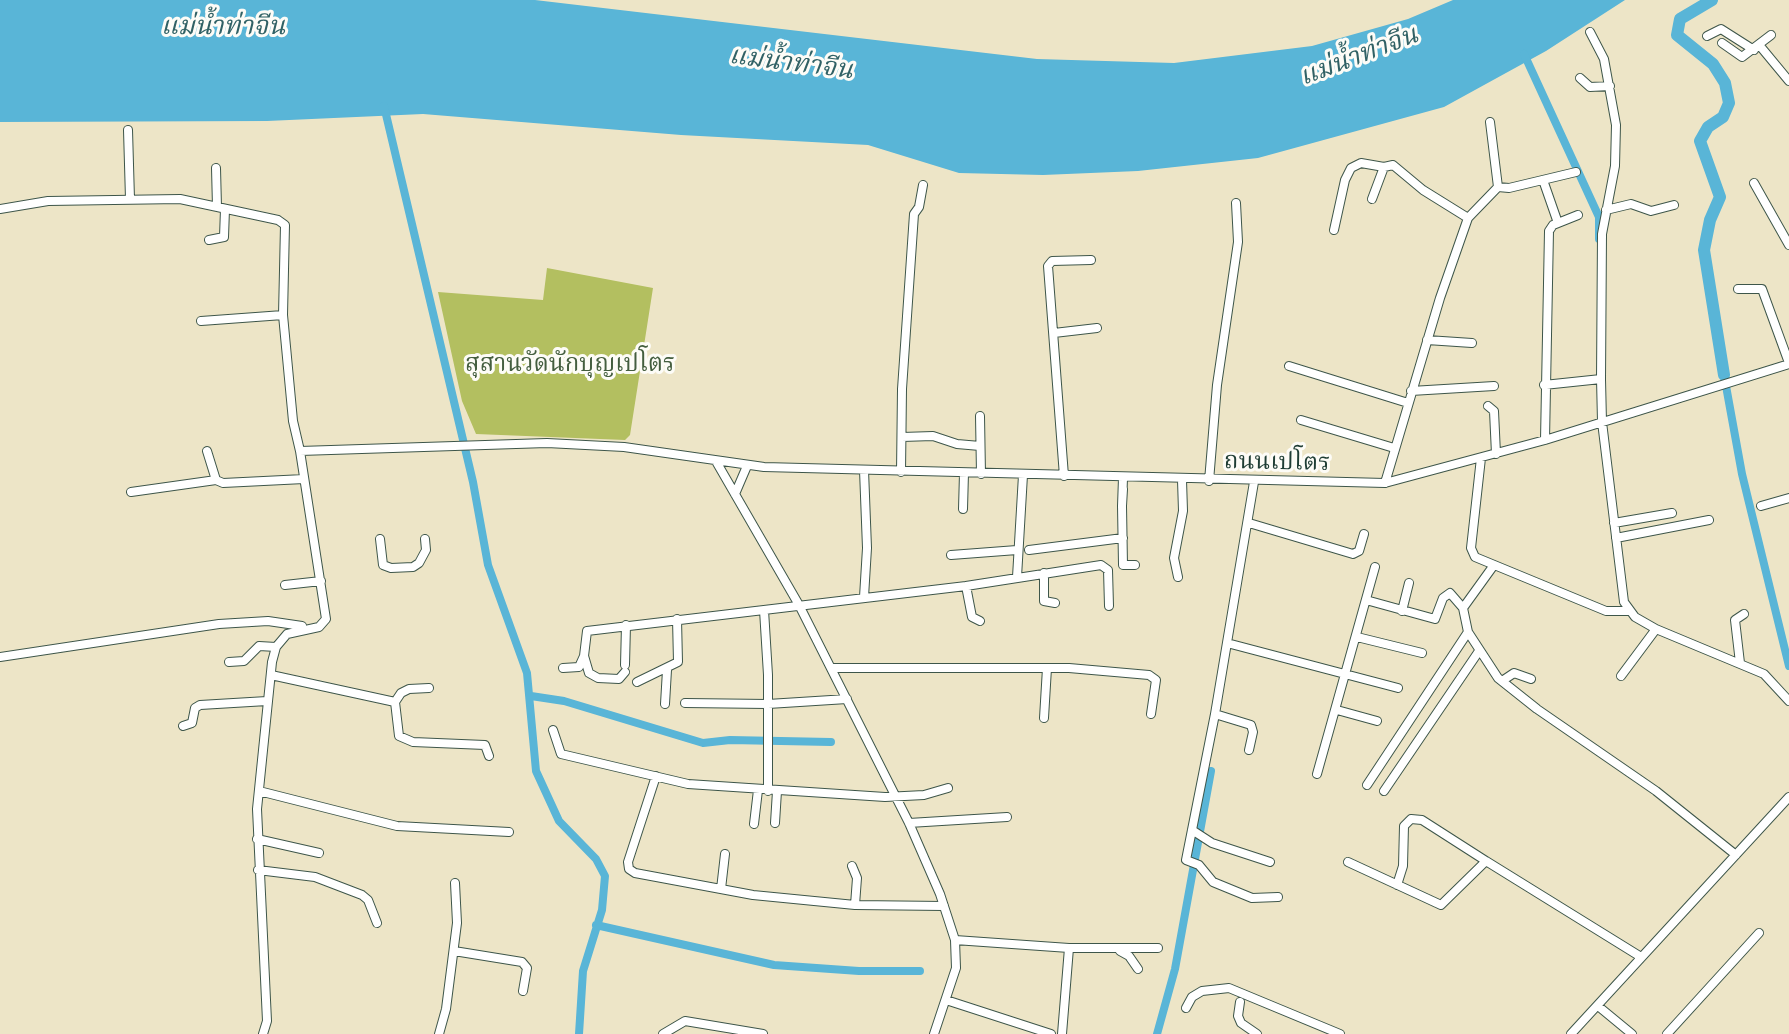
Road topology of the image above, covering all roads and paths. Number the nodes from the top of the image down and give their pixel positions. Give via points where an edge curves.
1 (1590, 32) dead end
2 (1771, 35) dead end
3 (1707, 36) dead end
4 (1722, 43) dead end
5 (1757, 48) junction
6 (1580, 78) dead end
7 (1789, 81) edge
8 (1610, 86) junction
9 (1490, 122) dead end
10 (128, 130) dead end
11 (1384, 167) junction
12 (216, 168) dead end
13 (1576, 172) dead end
14 (1543, 180) junction
15 (1754, 183) dead end
16 (923, 185) dead end
17 (1498, 187) junction
18 (130, 199) junction
19 (1372, 199) dead end
20 (1237, 203) dead end
21 (1674, 205) dead end
22 (221, 208) junction
23 (0, 209) edge
24 (1606, 209) junction
25 (1578, 215) dead end
26 (1468, 218) junction
27 (1558, 223) junction
28 (1334, 230) dead end
29 (209, 240) dead end
30 (1789, 246) edge
31 (1091, 260) dead end
32 (1738, 289) dead end
33 (283, 315) junction
34 (201, 321) dead end
35 (1097, 328) dead end
36 (1054, 333) junction
37 (1427, 340) junction
38 (1472, 343) dead end
39 (1789, 363) edge
40 (1289, 366) dead end
41 (1601, 379) junction
42 (1544, 385) junction
43 (1493, 386) dead end
44 (1412, 391) junction
45 (1408, 403) junction
46 (1488, 406) dead end
47 (980, 416) dead end
48 (1301, 420) dead end
49 (1602, 422) junction
50 (902, 437) junction
51 (1545, 440) junction
52 (980, 446) junction
53 (1394, 448) junction
54 (207, 451) dead end
55 (300, 451) junction
56 (1496, 454) junction
57 (1481, 458) junction
58 (717, 463) junction
59 (747, 466) junction
60 (864, 470) junction
61 (901, 471) junction
62 (964, 473) junction
63 (981, 474) junction
64 (1023, 475) junction
65 (1064, 476) junction
66 (1123, 478) junction
67 (304, 479) junction
68 (216, 480) junction
69 (1182, 480) junction
70 (1209, 481) junction
71 (1254, 482) junction
72 (1385, 484) junction
73 (131, 492) dead end
74 (735, 494) junction
75 (1789, 498) edge
76 (1761, 506) dead end
77 (963, 509) dead end
78 (1672, 513) dead end
79 (1709, 520) dead end
80 (1249, 523) junction
81 (1614, 523) junction
82 (1364, 534) dead end
83 (1123, 538) junction
84 (1616, 538) junction
85 (380, 539) dead end
86 (425, 539) dead end
87 (1017, 550) junction
88 (1029, 550) dead end
89 (951, 555) dead end
90 (1135, 565) dead end
91 (1494, 565) junction
92 (1375, 567) dead end
93 (1044, 573) junction
94 (1017, 577) junction
95 (1178, 577) dead end
96 (321, 581) junction
97 (1409, 583) dead end
98 (285, 585) dead end
99 (966, 586) junction
100 (864, 597) junction
101 (1366, 600) junction
102 (1055, 603) dead end
103 (799, 605) junction
104 (1109, 606) dead end
105 (1463, 608) junction
106 (764, 610) junction
107 (1402, 611) junction
108 (1629, 611) junction
109 (1745, 614) dead end
110 (677, 619) junction
111 (980, 621) dead end
112 (626, 625) junction
113 (308, 627) junction
114 (1656, 629) junction
115 (1468, 632) junction
116 (1357, 637) junction
117 (1227, 643) junction
118 (276, 647) junction
119 (1479, 651) junction
120 (1422, 653) dead end
121 (584, 656) junction
122 (0, 657) edge
123 (229, 662) dead end
124 (1740, 663) junction
125 (564, 667) dead end
126 (831, 668) junction
127 (1047, 668) junction
128 (667, 670) junction
129 (1346, 673) junction
130 (271, 676) junction
131 (1621, 676) dead end
132 (1531, 679) dead end
133 (1502, 681) junction
134 (637, 682) dead end
135 (429, 688) dead end
136 (1398, 688) dead end
137 (847, 699) junction
138 (267, 701) junction
139 (1789, 701) edge
140 (395, 702) junction
141 (685, 703) dead end
142 (665, 704) dead end
143 (768, 704) junction
144 (1337, 710) junction
145 (1151, 714) dead end
146 (1215, 714) junction
147 (1044, 718) dead end
148 (1377, 721) dead end
149 (183, 726) dead end
150 (553, 730) dead end
151 (1250, 750) dead end
152 (489, 755) dead end
153 (1317, 774) dead end
154 (656, 775) junction
155 (1367, 785) dead end
156 (948, 788) dead end
157 (758, 790) junction
158 (259, 791) junction
159 (772, 791) junction
160 (1384, 791) dead end
161 (895, 797) junction
162 (1789, 797) edge
163 (1007, 817) dead end
164 (775, 823) dead end
165 (909, 823) junction
166 (754, 824) dead end
167 (1193, 831) junction
168 (509, 832) dead end
169 (257, 839) junction
170 (319, 853) dead end
171 (724, 854) dead end
172 (1736, 855) junction
173 (1486, 861) junction
174 (1270, 862) dead end
175 (1348, 862) dead end
176 (852, 866) dead end
177 (258, 870) junction
178 (455, 883) dead end
179 (1397, 885) junction
180 (721, 889) junction
181 (1278, 897) dead end
182 (855, 905) junction
183 (944, 905) junction
184 (377, 923) dead end
185 (1759, 933) dead end
186 (954, 940) junction
187 (1069, 948) junction
188 (1158, 948) dead end
189 (1117, 949) junction
190 (454, 951) junction
191 (1641, 957) junction
192 (1138, 969) dead end
193 (523, 991) dead end
194 (1243, 998) junction
195 (946, 1000) junction
196 (1598, 1006) junction
197 (1186, 1008) dead end
198 (263, 1034) edge
199 (439, 1034) edge
200 (663, 1034) edge
201 (763, 1034) edge
202 (934, 1034) edge
203 (1051, 1034) edge
204 (1062, 1034) edge
205 (1257, 1034) edge
206 (1340, 1034) edge
207 (1572, 1034) edge
208 (1632, 1034) edge
209 (1667, 1034) edge

1 - 8 street via 1600,47
2 - 5 street
3 - 5 street via 1721,29
4 - 5 street via 1742,57
5 - 7 street
6 - 8 street via 1590,87
8 - 24 street via 1616,150
9 - 17 street
10 - 18 street
11 - 19 street
11 - 26 street via 1397,167 1423,190
11 - 28 street via 1361,163 1351,168
12 - 22 street
13 - 14 street
14 - 17 street
14 - 27 street
15 - 30 street
16 - 50 street via 914,214
17 - 26 street
18 - 22 street via 180,199
18 - 23 street via 48,201
20 - 70 street via 1238,242 1217,385
21 - 24 street via 1651,211 1631,204
22 - 29 street via 224,237
22 - 33 street via 285,225
24 - 41 street
25 - 27 street
26 - 37 street
27 - 42 street via 1548,235
31 - 36 street via 1052,261 1048,266
32 - 39 street via 1762,289
33 - 34 street
33 - 55 street
35 - 36 street
36 - 65 street
37 - 38 street
37 - 44 street
39 - 49 street, ถนนเปโตร
40 - 45 street
41 - 42 street
41 - 49 street
42 - 51 street
43 - 44 street
44 - 45 street
45 - 53 street
46 - 56 street via 1494,411
47 - 52 street
48 - 53 street
49 - 51 street, ถนนเปโตร
49 - 81 street
50 - 52 street via 933,436
50 - 61 street
51 - 56 street, ถนนเปโตร
52 - 63 street
53 - 72 street
54 - 68 street
55 - 58 street, ถนนเปโตร via 494,443 624,447
55 - 67 street
56 - 57 street, ถนนเปโตร
57 - 72 street, ถนนเปโตร
57 - 91 street via 1471,548 1475,557
58 - 59 street, ถนนเปโตร
58 - 74 street
59 - 60 street, ถนนเปโตร
59 - 74 street
60 - 61 street, ถนนเปโตร
60 - 100 street
61 - 62 street, ถนนเปโตร
62 - 63 street, ถนนเปโตร
62 - 77 street
63 - 64 street, ถนนเปโตร
64 - 65 street, ถนนเปโตร
64 - 87 street
65 - 66 street, ถนนเปโตร
66 - 69 street, ถนนเปโตร
66 - 83 street
67 - 68 street via 231,485
67 - 96 street
68 - 73 street
69 - 70 street, ถนนเปโตร
69 - 95 street via 1183,511 1174,558
70 - 71 street, ถนนเปโตร
71 - 72 street, ถนนเปโตร
71 - 80 street
74 - 103 street
75 - 76 street
78 - 81 street
79 - 84 street
80 - 82 street via 1353,554 1359,551
80 - 117 street
81 - 84 street
83 - 88 street
83 - 90 street via 1124,565
84 - 108 street
85 - 86 street via 383,565 391,569 419,563 426,550
87 - 89 street
87 - 94 street
91 - 105 street
91 - 108 street via 1606,611
92 - 101 street
93 - 94 street
93 - 102 street via 1044,601
93 - 104 street via 1104,565
94 - 99 street
96 - 98 street
96 - 113 street via 326,619 319,627
97 - 107 street
99 - 100 street
99 - 111 street via 972,617
100 - 103 street
101 - 107 street
101 - 116 street
103 - 106 street
103 - 126 street
105 - 107 street via 1450,593 1443,598 1435,619
105 - 115 street
106 - 110 street
106 - 143 street
108 - 114 street
109 - 124 street via 1735,620
110 - 112 street
110 - 128 street via 679,656 676,665
112 - 121 street via 587,631
112 - 121 street via 625,669 619,679 598,678 587,669
113 - 118 street via 287,634
113 - 122 street via 268,621 219,624
114 - 124 street
114 - 131 street
115 - 119 street
115 - 155 street
116 - 120 street
116 - 129 street
117 - 129 street
117 - 146 street
118 - 123 street via 259,646 244,661
118 - 130 street
119 - 133 street
119 - 160 street
121 - 125 street via 579,667
124 - 139 street via 1772,679
126 - 127 street
126 - 137 street
127 - 145 street via 1154,677
127 - 147 street
128 - 134 street
128 - 142 street
129 - 136 street
129 - 144 street
130 - 138 street
130 - 140 street
132 - 133 street via 1514,673
133 - 172 street via 1656,791
135 - 140 street via 409,689
137 - 143 street
137 - 161 street
138 - 149 street via 200,705 192,723
138 - 158 street
140 - 152 street via 399,736 413,742 485,745
141 - 143 street
143 - 159 street
144 - 148 street
144 - 153 street
146 - 151 street via 1251,725
146 - 167 street
150 - 154 street via 561,754
154 - 157 street
154 - 180 street via 629,869
156 - 161 street
157 - 159 street
157 - 166 street
158 - 168 street via 397,826
158 - 169 street
159 - 161 street
159 - 164 street
161 - 165 street
162 - 172 street
163 - 165 street
165 - 183 street
167 - 174 street via 1203,839
167 - 181 street via 1186,860 1213,882 1252,898
169 - 170 street
169 - 177 street
171 - 180 street
172 - 191 street
173 - 179 street via 1444,904
173 - 179 street via 1422,820 1411,819 1404,826 1403,866
173 - 191 street
175 - 179 street
176 - 182 street via 857,878
177 - 184 street via 315,877 362,895
177 - 198 street via 267,1021
178 - 190 street
180 - 182 street
182 - 183 street
183 - 186 street
185 - 209 street
186 - 187 street
186 - 195 street via 956,968
187 - 189 street
187 - 204 street
188 - 189 street
189 - 192 street
190 - 193 street via 522,962 527,968
190 - 199 street
191 - 196 street
194 - 197 street via 1229,988 1211,989 1192,997
194 - 205 street via 1238,1016
194 - 206 street
195 - 202 street
195 - 203 street
196 - 207 street
196 - 208 street
200 - 201 street via 685,1021

